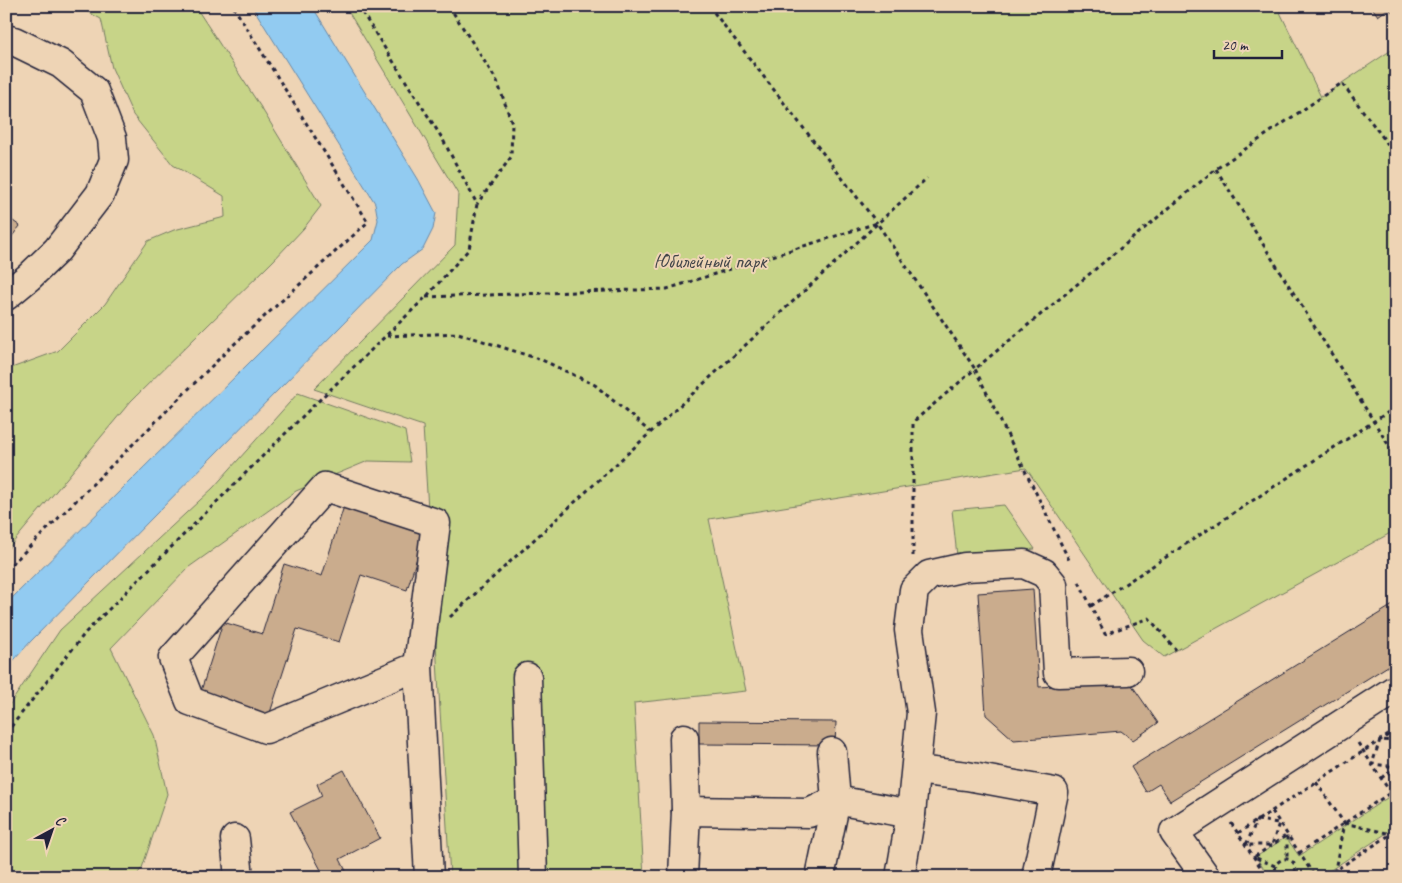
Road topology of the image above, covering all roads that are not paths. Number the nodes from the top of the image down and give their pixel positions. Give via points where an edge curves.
1 (6, 39) edge
2 (6, 296) edge
3 (418, 666) junction
4 (1128, 671) dead end
5 (527, 677) dead end
6 (1396, 689) edge
7 (684, 738) dead end
8 (832, 752) dead end
9 (916, 770) junction
10 (836, 800) junction
11 (686, 811) junction
12 (911, 814) junction
13 (235, 839) dead end
14 (239, 877) edge
15 (429, 877) edge
16 (534, 877) edge
17 (683, 877) edge
18 (820, 877) edge
19 (900, 877) edge
20 (1036, 877) edge
21 (1206, 877) edge

1 - 2 street via 61,64 94,91 112,138 114,160 100,194 58,250
3 - 3 street via 436,523 324,487 173,658 190,701 266,729
3 - 15 street
4 - 9 street via 1058,673 1053,584 1044,573 1024,564 965,567 929,575 914,590 909,630 921,713
5 - 16 street
6 - 21 street via 1174,832
7 - 11 street
8 - 10 street
9 - 12 street
9 - 20 street via 1054,792
10 - 11 street via 809,813
10 - 12 street
10 - 18 street
11 - 17 street
12 - 19 street
13 - 14 street

